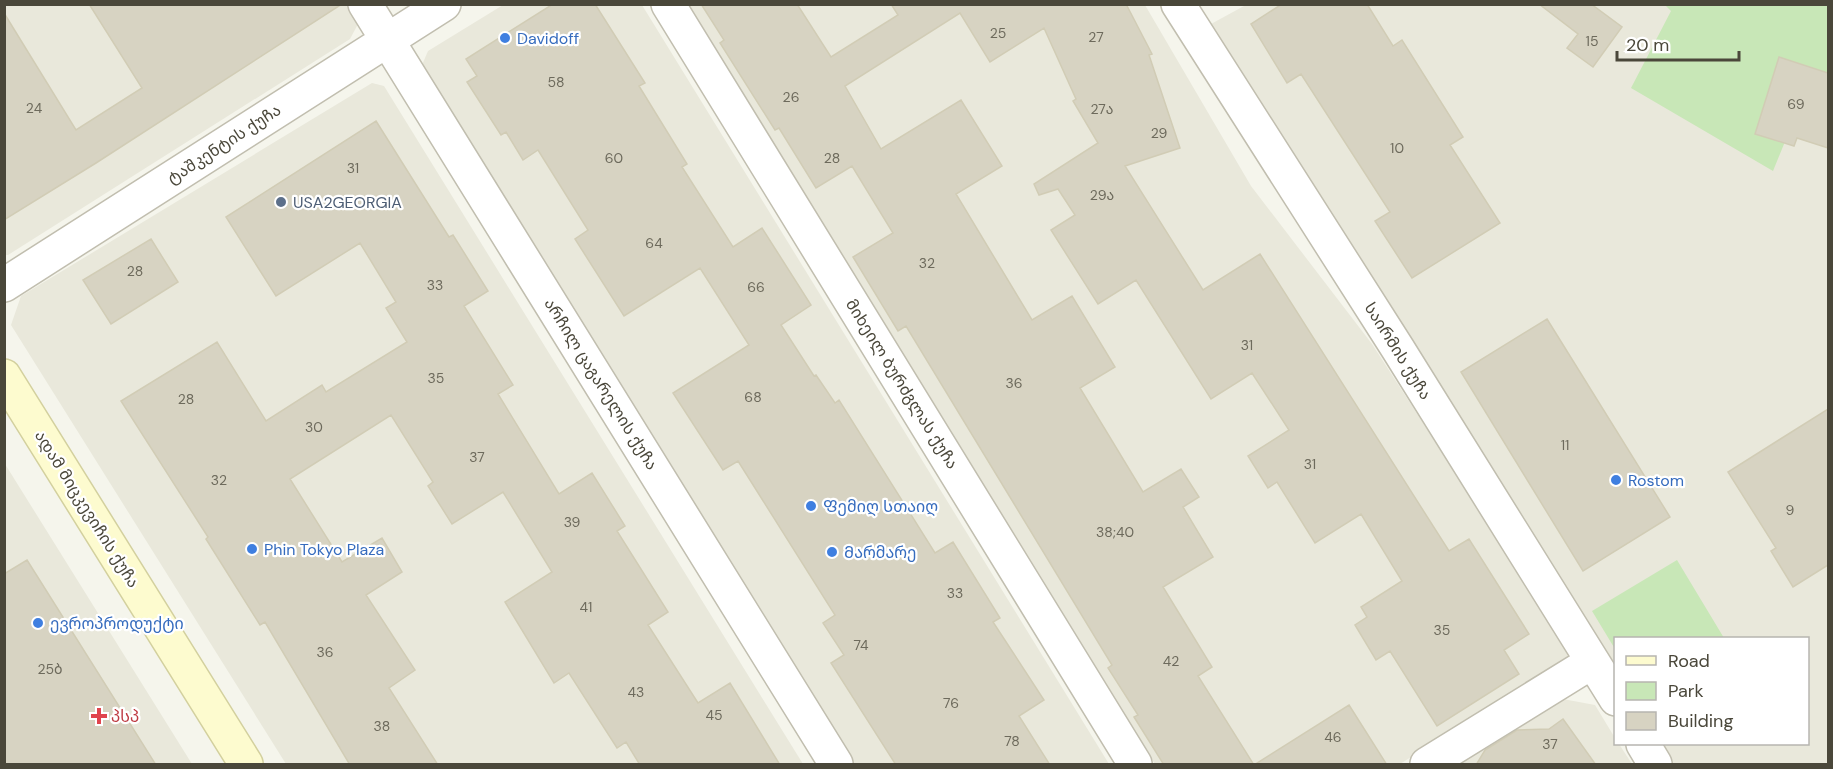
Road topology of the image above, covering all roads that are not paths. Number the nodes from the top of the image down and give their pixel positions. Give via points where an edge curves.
1 (365, 4) edge
2 (444, 4) edge
3 (668, 4) edge
4 (1178, 4) edge
5 (388, 41) junction
6 (4, 285) edge
7 (4, 376) edge
8 (1593, 662) junction
9 (1614, 696) edge
10 (1644, 745) edge
11 (246, 765) edge
12 (836, 765) edge
13 (1135, 765) edge
14 (1427, 765) edge
15 (1655, 765) edge

1 - 5 street, არჩილ ცაგარელის ქუჩა
2 - 5 street, ტაშკენტის ქუჩა
3 - 13 street, მიხეილ ბურძგლას ქუჩა
4 - 8 street, საირმის ქუჩა
5 - 6 street, ტაშკენტის ქუჩა
5 - 12 street, არჩილ ცაგარელის ქუჩა
7 - 11 main road, ადამ მიცკევიჩის ქუჩა
8 - 9 street, საირმის ქუჩა
8 - 14 street
10 - 15 street

